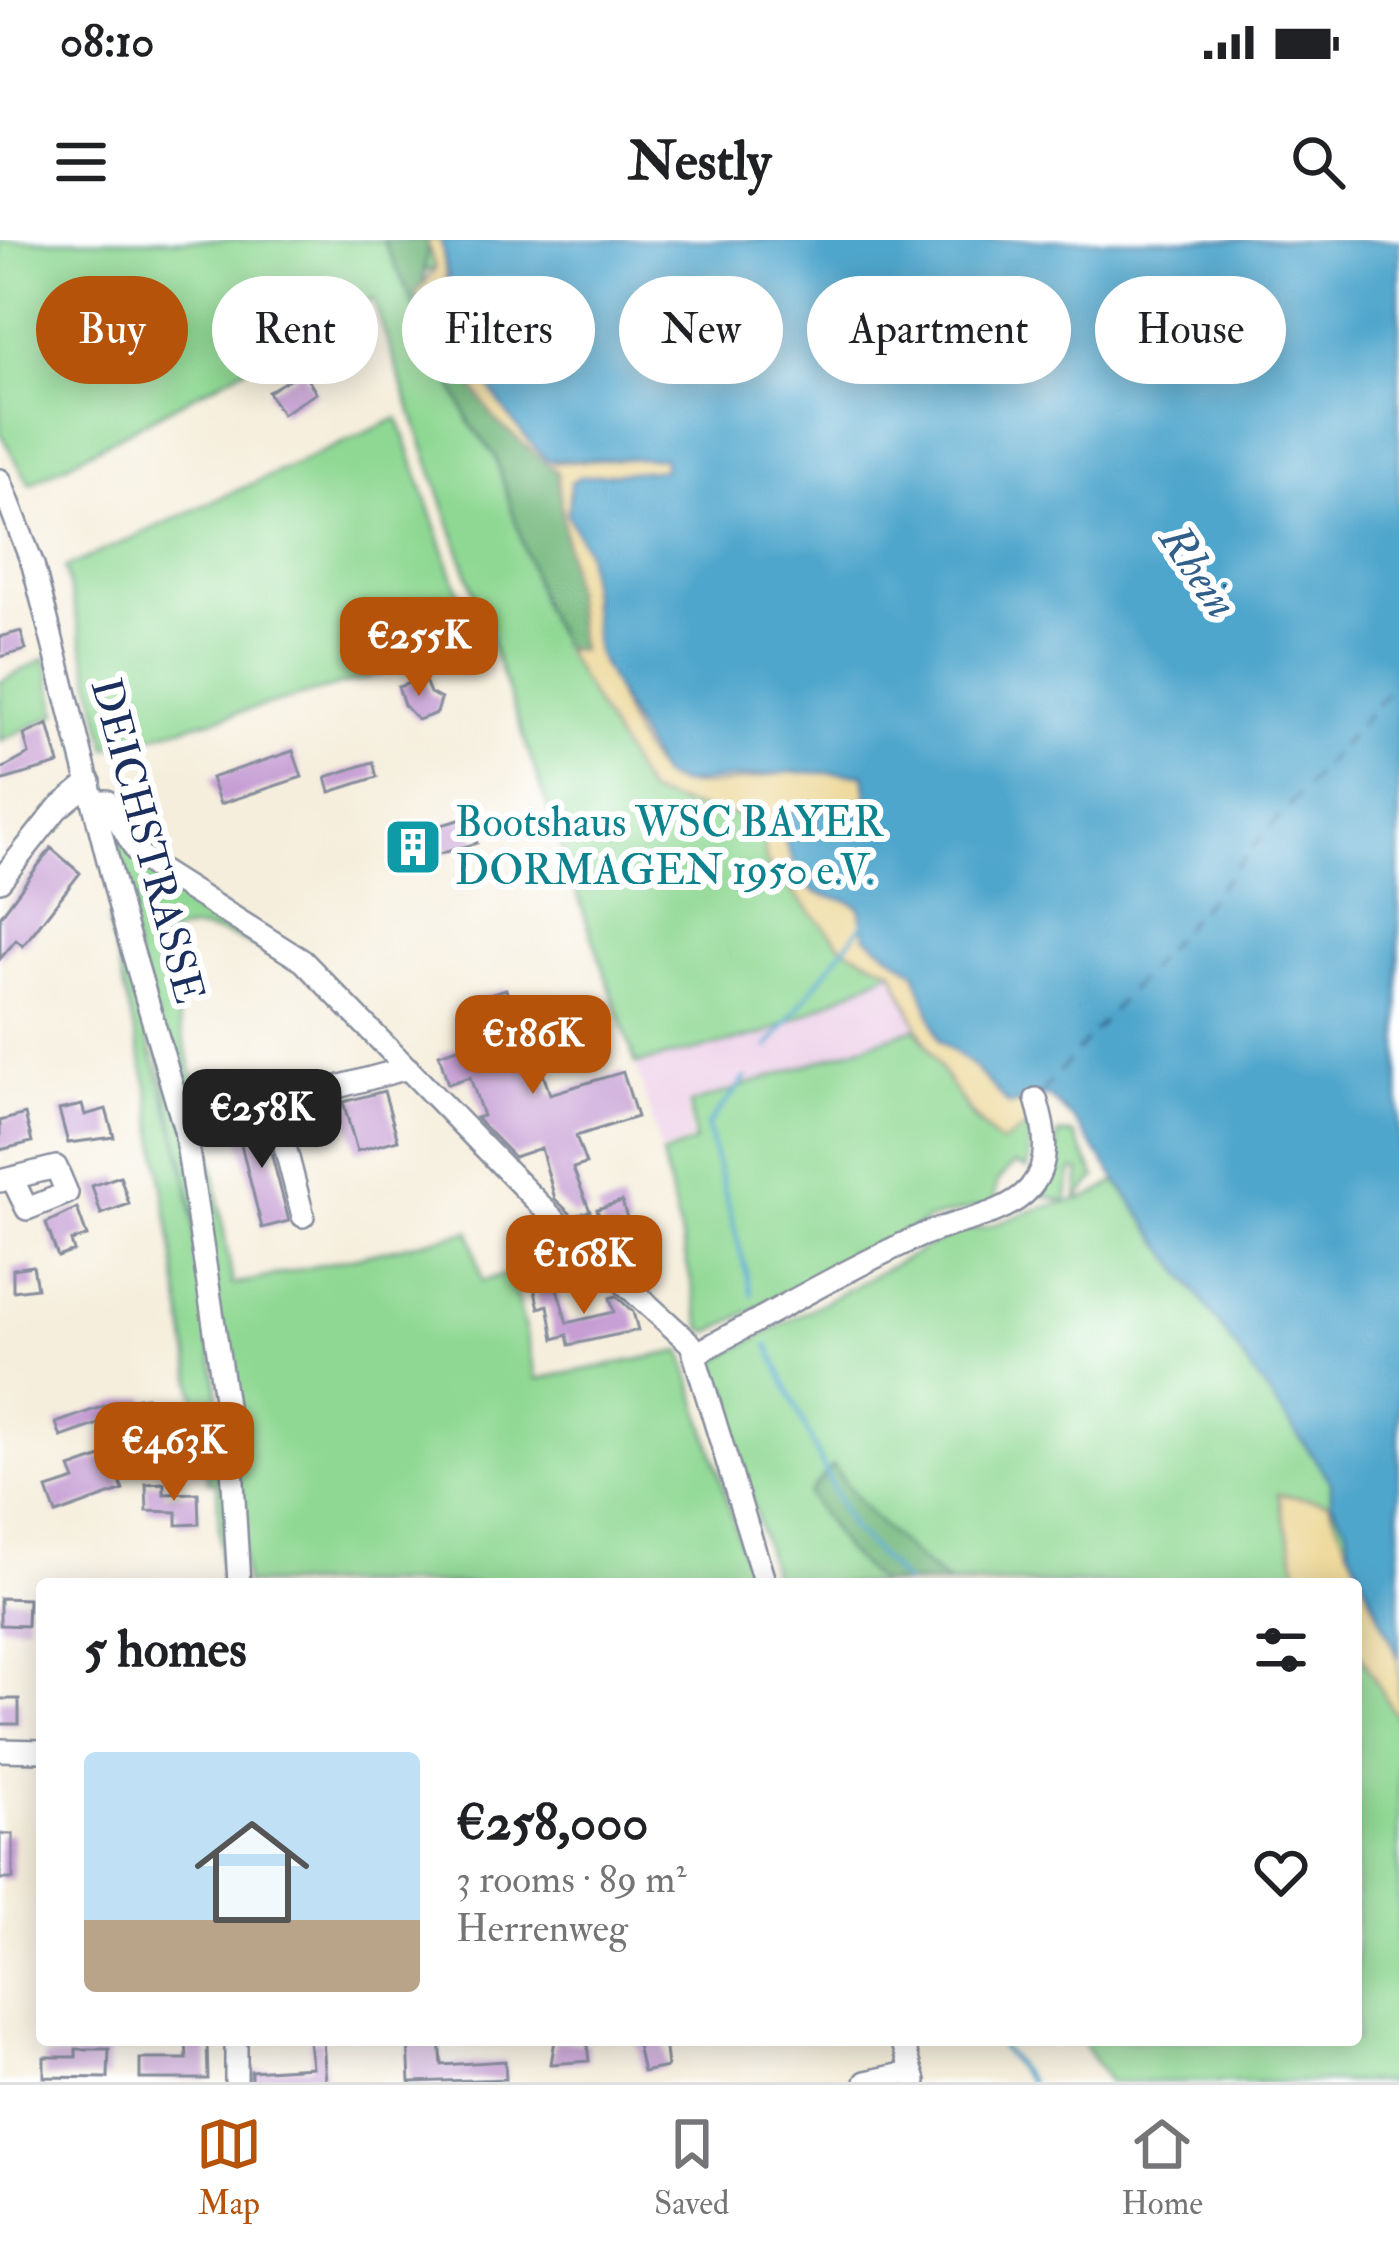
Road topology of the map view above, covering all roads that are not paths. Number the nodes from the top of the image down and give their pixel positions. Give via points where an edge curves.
1 (0, 480) edge
2 (92, 791) junction
3 (0, 881) edge
4 (408, 1068) junction
5 (1036, 1099) dead end
6 (303, 1216) dead end
7 (697, 1352) junction
8 (239, 1578) edge
9 (763, 1578) edge
10 (0, 1750) edge
11 (36, 1751) edge
12 (236, 2046) edge
13 (904, 2046) edge
14 (914, 2077) edge
15 (236, 2082) edge
16 (866, 2082) edge

1 - 2 street, DEICHSTRASSE via 33,565
2 - 3 street via 57,809
2 - 4 street via 154,867 303,961
2 - 8 street, DEICHSTRASSE via 188,1147 230,1432
4 - 6 street via 274,1104
4 - 7 street
5 - 7 street via 1045,1153 1024,1194 919,1236
7 - 9 street
10 - 11 street
12 - 15 street
13 - 14 street
14 - 16 street

